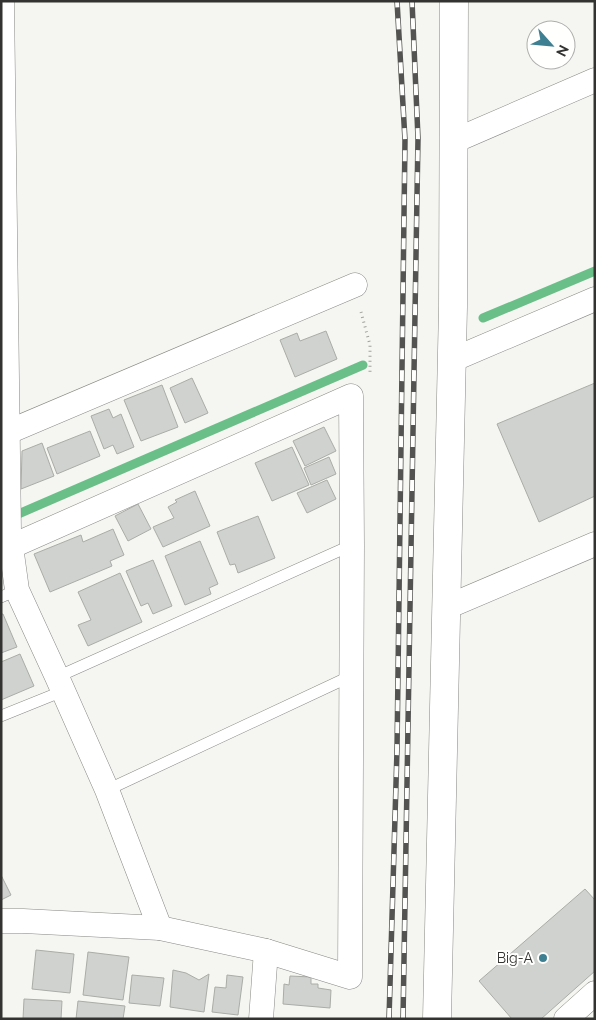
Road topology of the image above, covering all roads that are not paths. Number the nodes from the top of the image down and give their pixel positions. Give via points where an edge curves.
1 (2, 1) edge
2 (454, 1) edge
3 (595, 80) edge
4 (454, 141) junction
5 (355, 285) dead end
6 (595, 299) edge
7 (452, 360) junction
8 (5, 434) edge
9 (10, 539) junction
10 (595, 544) edge
11 (352, 546) junction
12 (9, 594) edge
13 (447, 607) junction
14 (351, 676) junction
15 (60, 684) junction
16 (1, 716) edge
17 (107, 790) junction
18 (1, 921) edge
19 (160, 928) junction
20 (266, 951) junction
21 (595, 993) edge
22 (261, 1019) edge
23 (437, 1019) edge
24 (566, 1019) edge

1 - 8 street
2 - 4 street
3 - 4 street
4 - 7 street
5 - 8 street
6 - 7 street
7 - 13 street
8 - 9 street
9 - 11 street via 350,396
9 - 12 street
10 - 13 street
11 - 14 street
11 - 15 lane
12 - 15 street
13 - 23 street
14 - 17 lane
14 - 20 street via 350,977
15 - 16 lane
15 - 17 street
17 - 19 street
18 - 19 street
19 - 20 street
20 - 22 street
21 - 24 street

